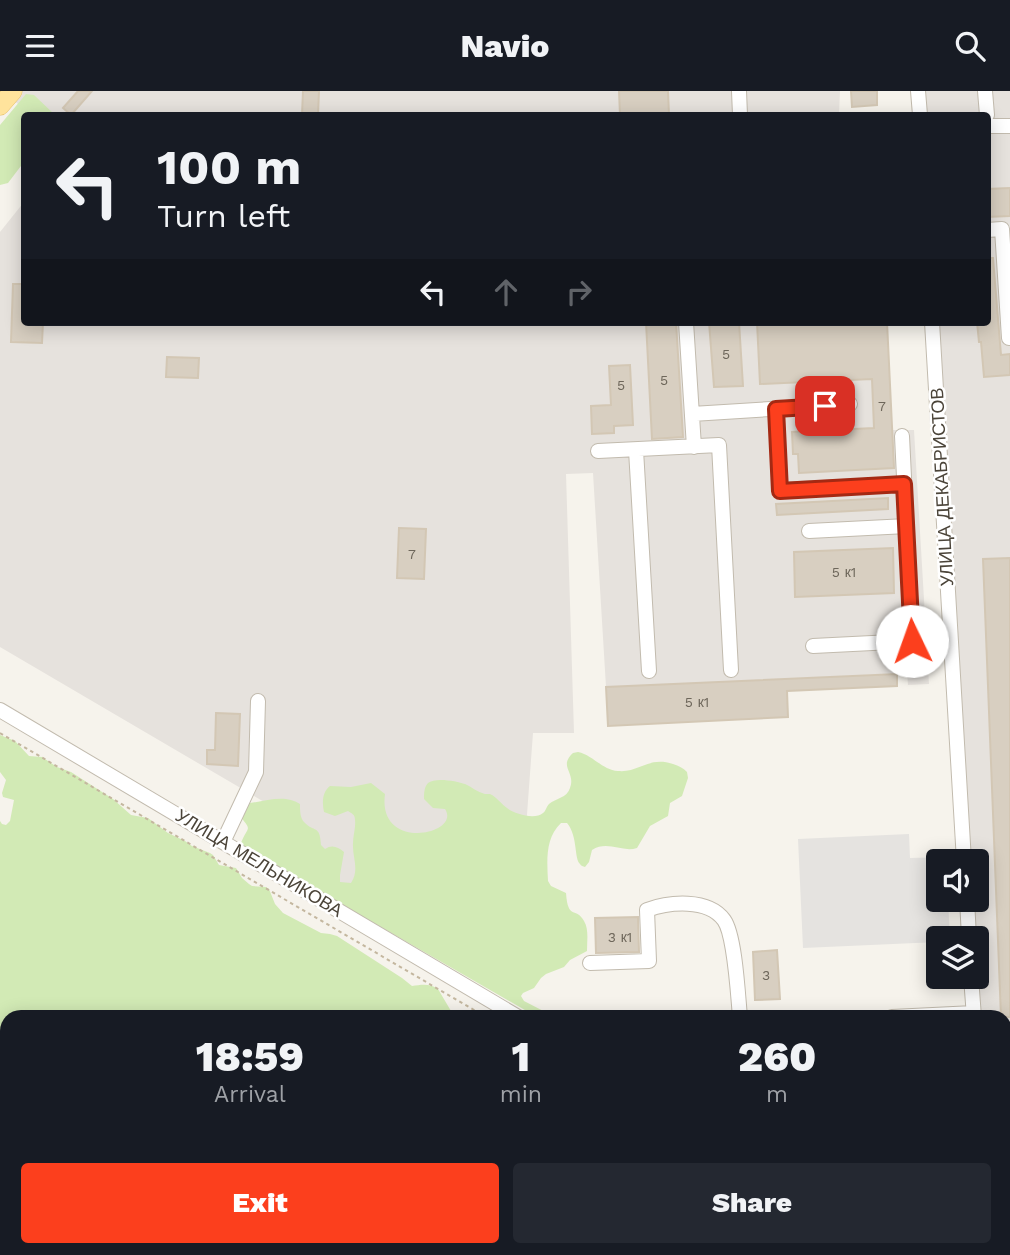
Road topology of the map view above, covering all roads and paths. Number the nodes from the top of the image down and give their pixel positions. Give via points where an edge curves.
1 (13, 91) edge
2 (739, 91) edge
3 (918, 91) edge
4 (985, 91) edge
5 (0, 106) edge
6 (740, 112) edge
7 (919, 112) edge
8 (987, 112) edge
9 (991, 125) edge
10 (1010, 126) edge
11 (991, 230) edge
12 (686, 326) edge
13 (932, 326) edge
14 (1009, 338) edge
15 (850, 404) dead end
16 (776, 409) junction
17 (692, 414) junction
18 (902, 436) dead end
19 (695, 447) junction
20 (636, 450) junction
21 (598, 451) dead end
22 (904, 484) junction
23 (907, 526) junction
24 (809, 531) dead end
25 (813, 646) dead end
26 (731, 670) dead end
27 (649, 671) dead end
28 (258, 701) dead end
29 (0, 710) edge
30 (0, 733) edge
31 (223, 842) junction
32 (963, 849) edge
33 (590, 963) dead end
34 (972, 989) edge
35 (474, 1010) edge
36 (506, 1010) edge
37 (739, 1010) edge
38 (974, 1010) edge

1 - 5 main road
2 - 6 street
3 - 7 street
4 - 8 street
9 - 10 street
11 - 14 street via 1002,229
12 - 17 street
13 - 32 street, УЛИЦА ДЕКАБРИСТОВ
15 - 16 street
16 - 17 street
16 - 22 street via 780,491
17 - 19 street
18 - 22 street
19 - 20 street
19 - 26 street via 719,445
20 - 21 street
20 - 27 street
22 - 23 street
23 - 24 street
23 - 25 street via 912,641
28 - 31 street via 256,772
29 - 31 street, УЛИЦА МЕЛЬНИКОВА
30 - 35 path
31 - 36 street, УЛИЦА МЕЛЬНИКОВА
33 - 37 street via 649,961 647,910 662,905 699,905 724,920 730,934
34 - 38 street

